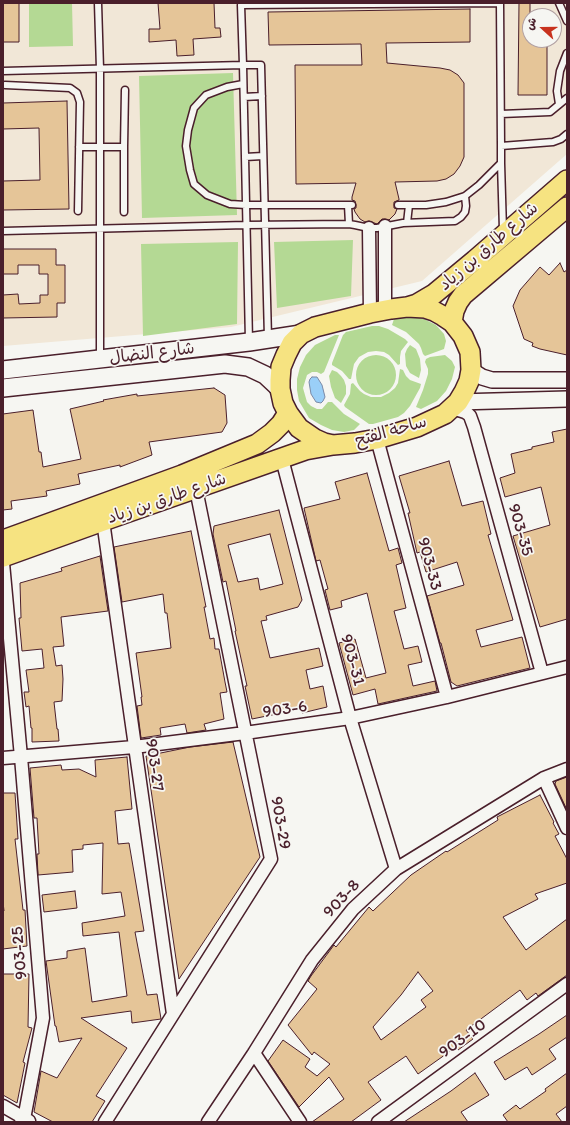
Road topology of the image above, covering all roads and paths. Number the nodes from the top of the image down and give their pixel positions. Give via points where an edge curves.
1 (98, 3) edge
2 (500, 3) edge
3 (559, 3) edge
4 (241, 4) edge
5 (567, 21) edge
6 (567, 53) edge
7 (243, 65) junction
8 (100, 69) junction
9 (3, 71) edge
10 (243, 84) junction
11 (5, 85) dead end
12 (125, 90) dead end
13 (262, 96) junction
14 (244, 97) junction
15 (567, 98) edge
16 (559, 104) junction
17 (501, 114) junction
18 (567, 134) edge
19 (501, 146) junction
20 (79, 147) junction
21 (100, 147) junction
22 (124, 147) junction
23 (263, 156) junction
24 (245, 157) junction
25 (501, 163) junction
26 (567, 180) edge
27 (465, 196) junction
28 (246, 205) junction
29 (264, 205) junction
30 (398, 205) dead end
31 (409, 205) junction
32 (567, 207) edge
33 (78, 212) dead end
34 (124, 212) dead end
35 (407, 223) junction
36 (349, 224) junction
37 (246, 225) junction
38 (265, 225) junction
39 (385, 226) junction
40 (369, 228) junction
41 (100, 229) junction
42 (3, 231) edge
43 (503, 236) junction
44 (407, 307) junction
45 (378, 312) junction
46 (452, 322) junction
47 (301, 334) junction
48 (268, 339) junction
49 (249, 342) junction
50 (100, 360) junction
51 (3, 370) edge
52 (471, 370) junction
53 (567, 380) edge
54 (3, 388) edge
55 (280, 389) junction
56 (567, 399) edge
57 (455, 405) junction
58 (288, 413) junction
59 (377, 439) junction
60 (333, 446) junction
61 (282, 459) junction
62 (196, 489) junction
63 (103, 521) junction
64 (3, 540) edge
65 (3, 558) edge
66 (3, 563) edge
67 (567, 667) edge
68 (542, 674) junction
69 (447, 697) junction
70 (350, 718) junction
71 (246, 733) junction
72 (134, 747) junction
73 (21, 757) junction
74 (3, 758) edge
75 (567, 768) edge
76 (544, 778) junction
77 (567, 828) edge
78 (396, 869) junction
79 (567, 984) edge
80 (173, 1014) junction
81 (254, 1053) junction
82 (3, 1106) edge
83 (25, 1121) edge
84 (105, 1122) edge
85 (208, 1122) edge
86 (300, 1122) edge
87 (378, 1122) edge

1 - 8 lane
2 - 4 lane
2 - 17 lane
3 - 5 lane
4 - 7 lane
6 - 16 lane via 560,70 557,91
7 - 8 lane
7 - 10 lane
7 - 13 lane via 261,65
8 - 9 lane
8 - 21 lane
10 - 14 lane
10 - 28 lane via 227,87 206,96 194,108 186,146 194,184 207,195 230,204
11 - 20 lane via 70,88 77,93 80,102
12 - 22 lane
13 - 14 lane
13 - 23 lane
14 - 24 lane
15 - 16 lane
16 - 17 lane via 550,112
17 - 19 lane
18 - 19 lane via 553,142
19 - 25 lane
20 - 21 lane
20 - 33 lane
21 - 22 lane
21 - 41 lane
22 - 34 lane
23 - 24 lane
23 - 29 lane
24 - 28 lane
25 - 27 lane
25 - 43 lane
26 - 43 main road, شارع طارق بن زياد
27 - 31 lane via 436,204
27 - 35 lane via 465,212 456,221
28 - 29 lane
28 - 37 lane
29 - 36 lane via 350,205
29 - 38 lane
30 - 31 lane
31 - 35 lane
32 - 46 main road, شارع طارق بن زياد via 463,295 454,311
35 - 39 lane
36 - 38 lane
36 - 40 lane
37 - 38 lane
37 - 41 lane
37 - 49 lane
38 - 48 lane
39 - 40 lane
39 - 45 street
40 - 45 street
41 - 42 lane
41 - 50 lane
43 - 44 main road, شارع طارق بن زياد via 434,294
44 - 45 main road, ساحة الفتح
44 - 46 main road, ساحة الفتح via 434,311
45 - 47 main road, ساحة الفتح via 315,327
46 - 52 main road, ساحة الفتح via 467,344
47 - 48 main road, شارع النضال
47 - 55 main road, ساحة الفتح via 292,344 281,367
48 - 49 main road, شارع النضال
49 - 50 main road, شارع النضال
50 - 51 main road, شارع النضال
52 - 53 street via 492,380
52 - 57 main road, ساحة الفتح via 469,382
54 - 55 main road, شارع النضال via 225,364 248,366 265,375
55 - 58 main road, ساحة الفتح
56 - 57 street
57 - 59 main road, ساحة الفتح via 437,418 417,427
57 - 68 street, 903-35 via 470,416 474,427
58 - 60 main road, ساحة الفتح via 299,428 315,440
58 - 64 main road, شارع طارق بن زياد via 281,424 257,444 182,475
59 - 60 main road, ساحة الفتح
59 - 69 street, 903-33
60 - 61 main road, شارع طارق بن زياد via 305,450
61 - 62 main road, شارع طارق بن زياد
61 - 70 street, 903-31
62 - 63 main road, شارع طارق بن زياد
62 - 71 street, 903-29
63 - 65 main road, شارع طارق بن زياد
63 - 72 street, 903-27
66 - 73 street, 903-25
67 - 68 street, 903-6
68 - 69 street, 903-6
69 - 70 street, 903-6
70 - 71 street, 903-6
70 - 78 street, 903-31
71 - 72 street, 903-6
71 - 80 street, 903-29 via 271,859
72 - 73 street, 903-6
72 - 80 street, 903-27
73 - 74 street, 903-6
73 - 83 street, 903-25 via 43,1018
75 - 76 street, 903-8
76 - 77 street
76 - 78 street, 903-8
78 - 81 street, 903-8 via 353,909 312,960
79 - 87 street, 903-10
80 - 84 street, 903-29
81 - 85 street, 903-8
81 - 86 street
82 - 83 street

